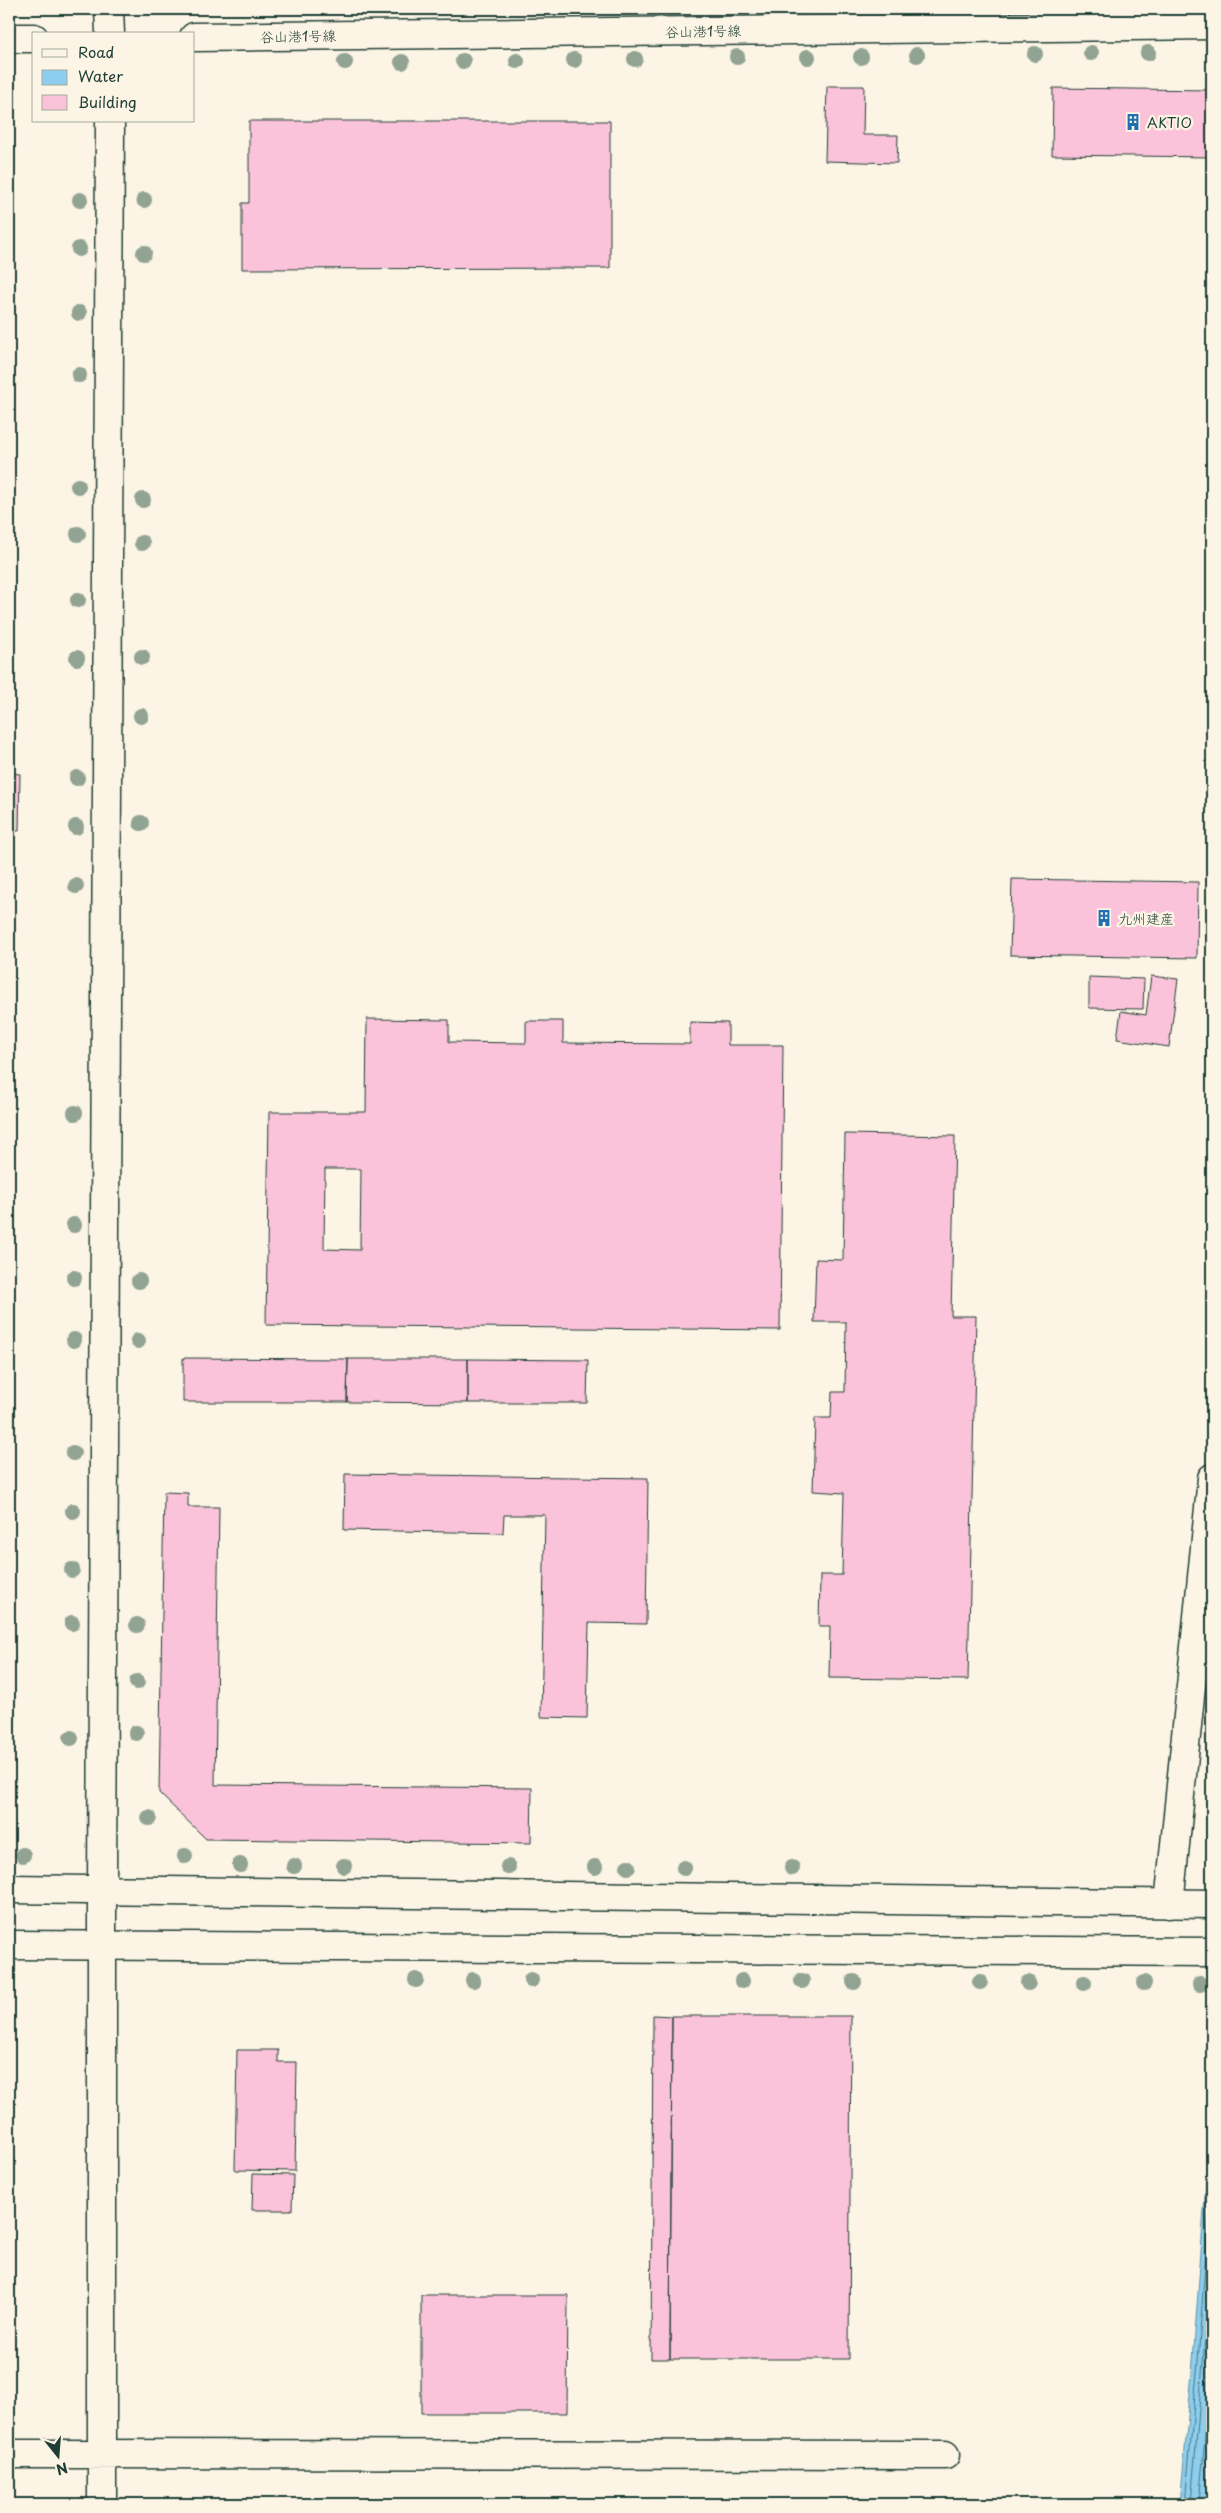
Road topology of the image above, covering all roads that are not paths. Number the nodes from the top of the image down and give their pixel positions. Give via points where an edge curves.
1 (110, 9) edge
2 (1212, 24) edge
3 (110, 32) edge
4 (195, 37) edge
5 (9, 38) edge
6 (32, 38) edge
7 (110, 122) edge
8 (1212, 1478) edge
9 (9, 1889) edge
10 (102, 1890) junction
11 (1169, 1904) junction
12 (1212, 1904) edge
13 (9, 1945) edge
14 (102, 1947) junction
15 (1212, 1952) edge
16 (9, 2454) edge
17 (102, 2454) junction
18 (944, 2455) dead end
19 (102, 2504) edge

1 - 3 street
2 - 4 street, 谷山港1号線
5 - 6 street
7 - 10 street
8 - 11 street
9 - 10 street
10 - 11 street
10 - 14 street
11 - 12 street
13 - 14 street
14 - 15 street
14 - 17 street
16 - 17 street
17 - 18 street
17 - 19 street

